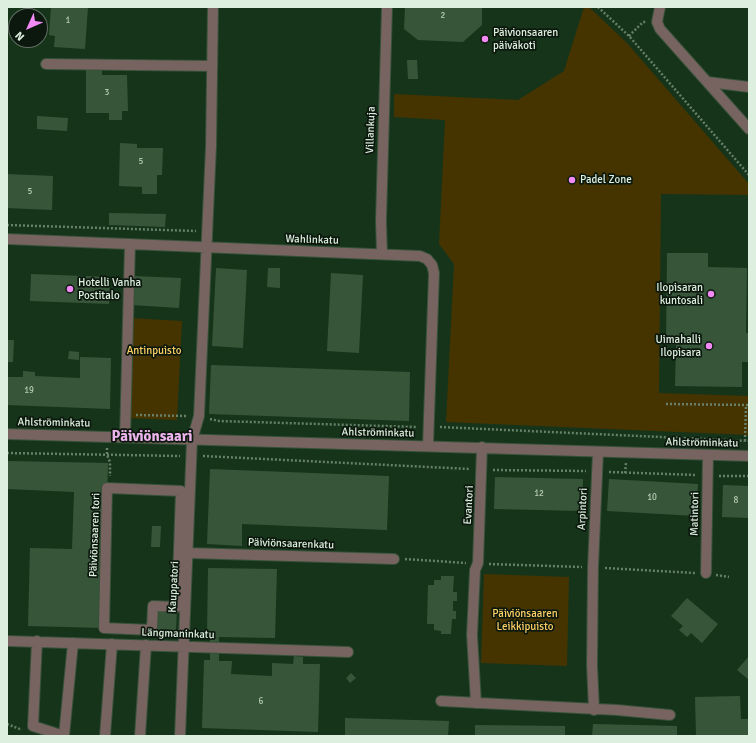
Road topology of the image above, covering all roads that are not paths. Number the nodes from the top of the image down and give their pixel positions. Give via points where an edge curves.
1 (213, 7) edge
2 (387, 7) edge
3 (660, 7) edge
4 (46, 64) dead end
5 (212, 66) junction
6 (708, 82) junction
7 (749, 87) edge
8 (749, 129) edge
9 (7, 239) edge
10 (130, 244) junction
11 (206, 248) junction
12 (382, 254) junction
13 (7, 434) edge
14 (124, 437) junction
15 (192, 440) junction
16 (428, 446) junction
17 (482, 447) junction
18 (598, 452) junction
19 (708, 455) junction
20 (749, 456) edge
21 (109, 488) joint
22 (188, 553) junction
23 (394, 559) road end
24 (706, 573) road end
25 (7, 641) edge
26 (37, 642) junction
27 (73, 643) junction
28 (112, 644) junction
29 (146, 645) junction
30 (183, 646) junction
31 (348, 652) dead end
32 (441, 701) dead end
33 (476, 703) junction
34 (594, 710) junction
35 (670, 715) dead end
36 (64, 736) edge
37 (105, 736) edge
38 (140, 736) edge
39 (180, 736) edge

1 - 5 street
2 - 12 street, Villankuja
3 - 6 street via 657,22 663,32
4 - 5 street
5 - 11 street
6 - 7 street
6 - 8 street
9 - 10 street, Wahlinkatu
10 - 11 street, Wahlinkatu
10 - 14 street
11 - 12 street, Wahlinkatu
11 - 15 street via 199,416
12 - 16 street, Wahlinkatu via 420,256 432,265 434,273
13 - 14 street, Ahlströminkatu
14 - 15 street, Ahlströminkatu
15 - 16 street, Ahlströminkatu
15 - 22 street, Kauppatori
16 - 17 street, Ahlströminkatu
17 - 18 street, Ahlströminkatu
17 - 33 street, Evantori via 478,563 475,570 472,635
18 - 19 street, Ahlströminkatu
18 - 34 street, Arpintori via 592,567
19 - 20 street, Ahlströminkatu
19 - 24 street, Matintori
21 - 21 street, Päiviönsaaren tori via 181,491 176,607 153,606 152,630 104,628
22 - 23 street, Päiviönsaarenkatu
22 - 30 street, Kauppatori
25 - 26 street, Längmaninkatu
26 - 27 street, Längmaninkatu
26 - 36 street via 33,726
27 - 28 street, Längmaninkatu
27 - 36 street
28 - 29 street, Längmaninkatu
28 - 37 street
29 - 30 street, Längmaninkatu
29 - 38 street
30 - 31 street, Längmaninkatu
30 - 39 street, Kauppatori
32 - 33 street
33 - 34 street
34 - 35 street

